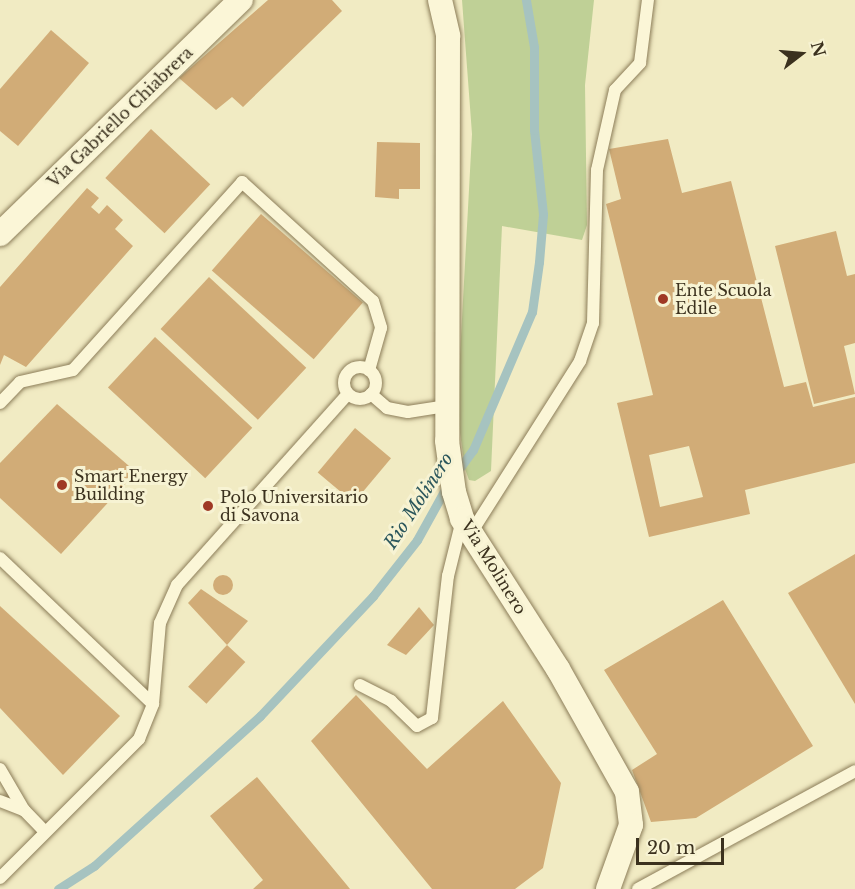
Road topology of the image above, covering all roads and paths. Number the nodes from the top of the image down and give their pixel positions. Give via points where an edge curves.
1 (241, 0) edge
2 (440, 0) edge
3 (648, 0) edge
4 (0, 234) edge
5 (369, 370) junction
6 (348, 394) junction
7 (371, 394) junction
8 (0, 403) edge
9 (446, 406) junction
10 (466, 526) junction
11 (0, 558) edge
12 (360, 685) dead end
13 (153, 704) junction
14 (0, 769) edge
15 (855, 771) edge
16 (0, 801) edge
17 (24, 810) junction
18 (43, 830) junction
19 (0, 878) edge
20 (616, 888) edge
21 (638, 889) edge

1 - 4 street, Via Gabriello Chiabrera
2 - 9 street, Via Molinero via 448,36
3 - 10 lane via 640,63 615,90 597,170 593,323 580,361
5 - 6 lane via 348,372
5 - 7 lane via 375,382
5 - 8 lane via 381,328 373,301 242,182 73,370 21,382
6 - 7 lane via 359,398
6 - 13 lane via 177,585 160,623
7 - 9 lane via 387,408 408,412
9 - 10 street, Via Molinero via 454,492
10 - 12 lane via 448,576 432,718 417,726 384,696
10 - 20 street, Via Molinero via 627,792 631,825
11 - 13 lane
13 - 18 lane via 139,739
14 - 17 lane
15 - 21 lane
16 - 17 lane
17 - 18 lane
18 - 19 lane

